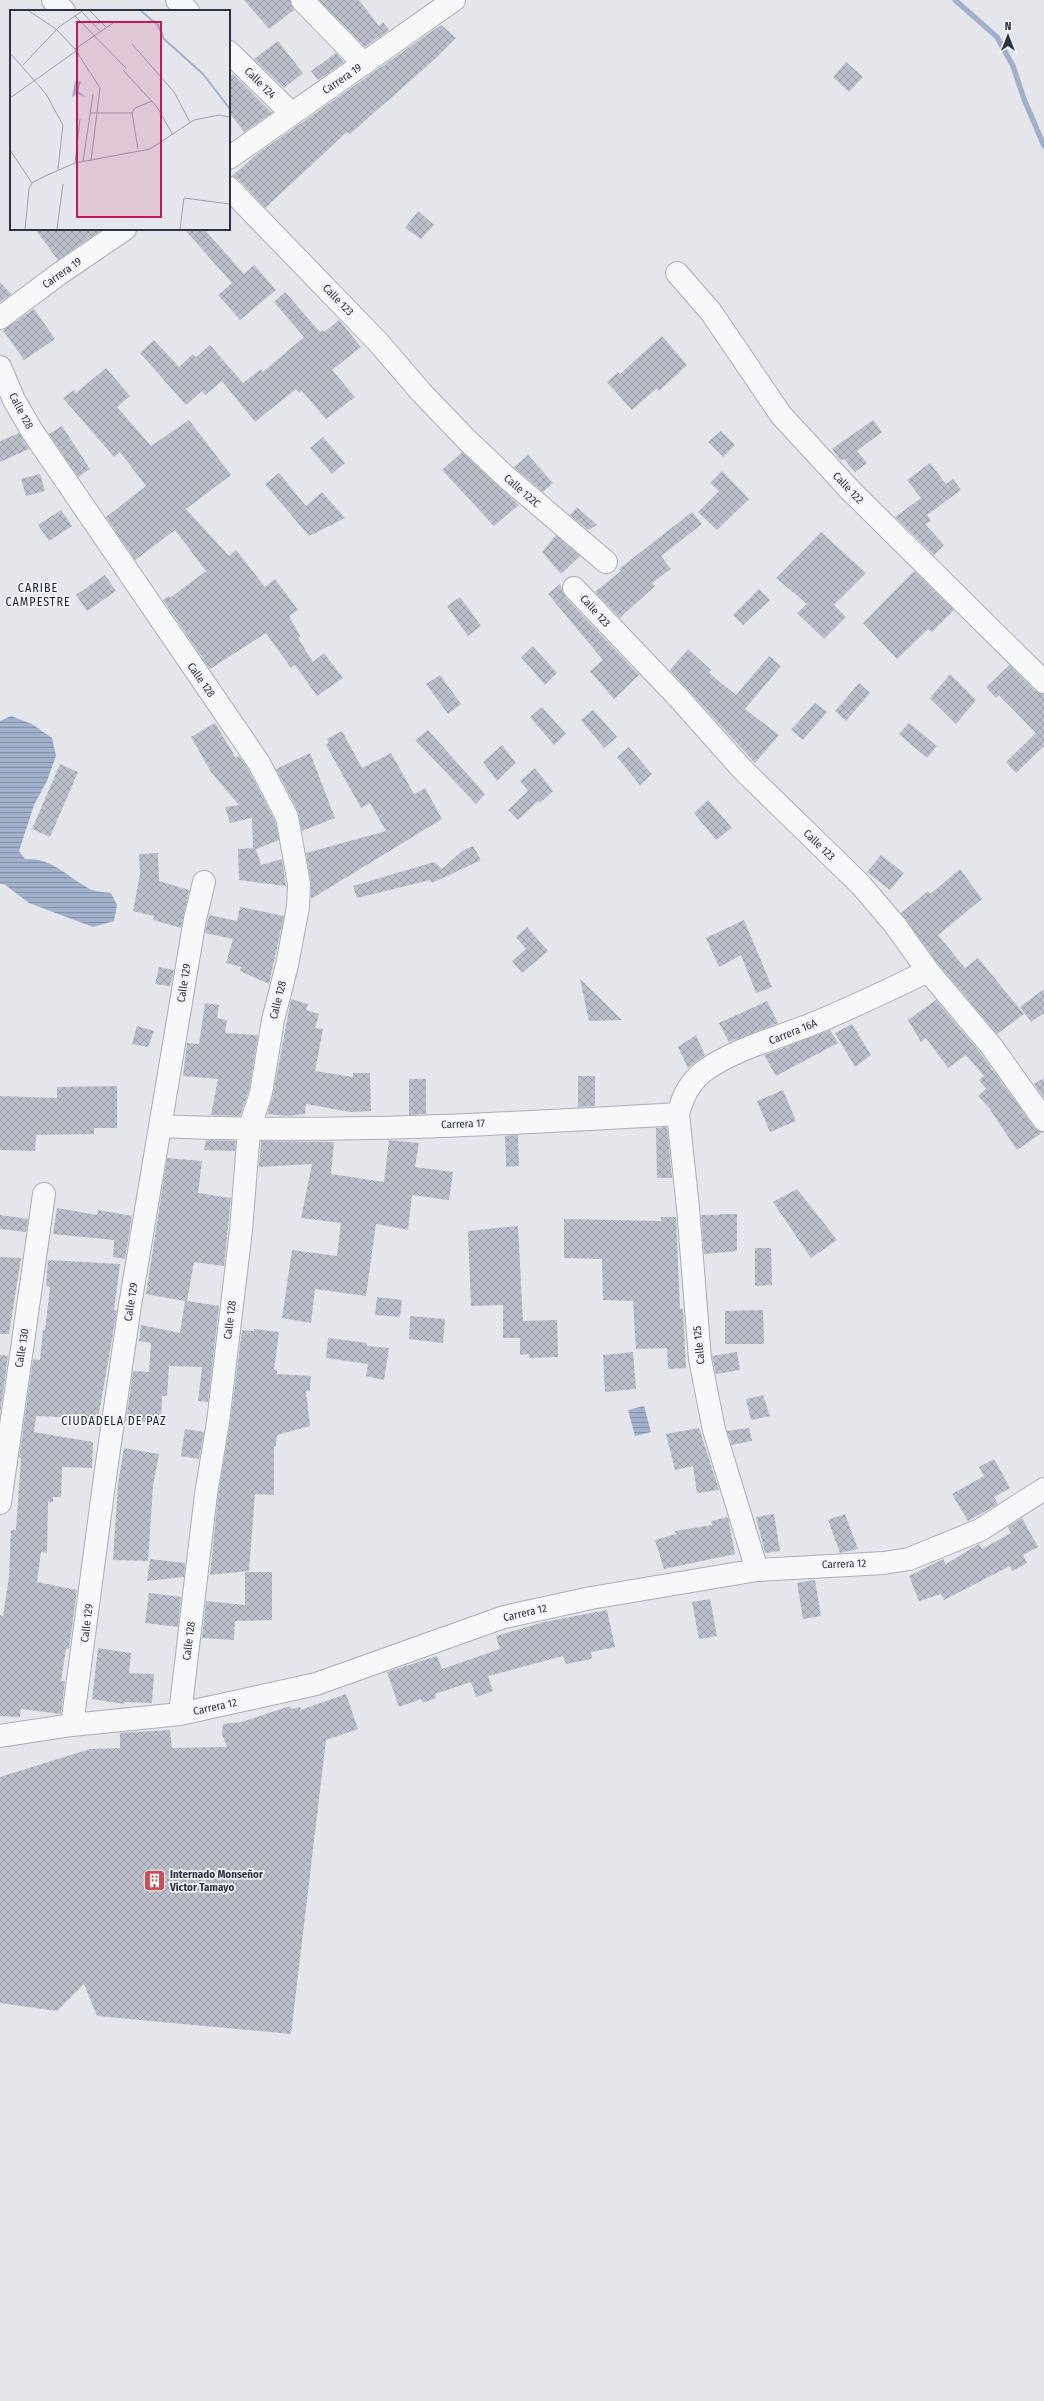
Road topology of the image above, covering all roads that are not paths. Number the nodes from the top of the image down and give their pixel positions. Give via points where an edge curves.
1 (53, 0) edge
2 (177, 0) edge
3 (302, 0) edge
4 (454, 0) edge
5 (63, 10) edge
6 (187, 10) edge
7 (230, 53) edge
8 (364, 64) junction
9 (291, 113) junction
10 (230, 157) edge
11 (230, 189) edge
12 (124, 230) edge
13 (677, 273) dead end
14 (0, 318) edge
15 (0, 367) edge
16 (443, 416) joint
17 (606, 562) dead end
18 (574, 588) dead end
19 (1044, 682) edge
20 (204, 882) dead end
21 (928, 971) junction
22 (678, 1114) junction
23 (1044, 1120) edge
24 (161, 1126) junction
25 (249, 1130) junction
26 (44, 1194) dead end
27 (1044, 1489) edge
28 (0, 1503) edge
29 (757, 1570) junction
30 (180, 1714) junction
31 (72, 1725) junction
32 (0, 1736) edge

1 - 5 street
2 - 6 street
3 - 8 street
4 - 8 street, Carrera 19
7 - 9 street, Calle 124
8 - 9 street, Carrera 19
9 - 10 street, Carrera 19
11 - 16 street, Calle 123 via 378,342
12 - 14 street, Carrera 19
13 - 19 street, Calle 122 via 711,312 781,415 851,491
15 - 25 street, Calle 128 via 14,400 32,431 259,763 286,817 299,884 298,907 273,1020 261,1093
16 - 17 street, Calle 122C via 505,476
18 - 21 street, Calle 123 via 743,770 861,885 895,925
20 - 24 street, Calle 129
21 - 22 street, Carrera 16A via 843,1012 715,1064 688,1087
21 - 23 street, Calle 123 via 992,1048
22 - 25 street, Carrera 17 via 424,1126
22 - 29 street, Calle 125 via 700,1359 714,1430
24 - 25 street, Carrera 17
24 - 31 street, Calle 129 via 144,1214
25 - 30 street, Calle 128 via 241,1230
26 - 28 street, Calle 130
27 - 29 street, Carrera 12 via 980,1530 909,1559 884,1563
29 - 30 street, Carrera 12 via 591,1598 504,1617 316,1684
30 - 31 street, Carrera 12
31 - 32 street, Carrera 12

